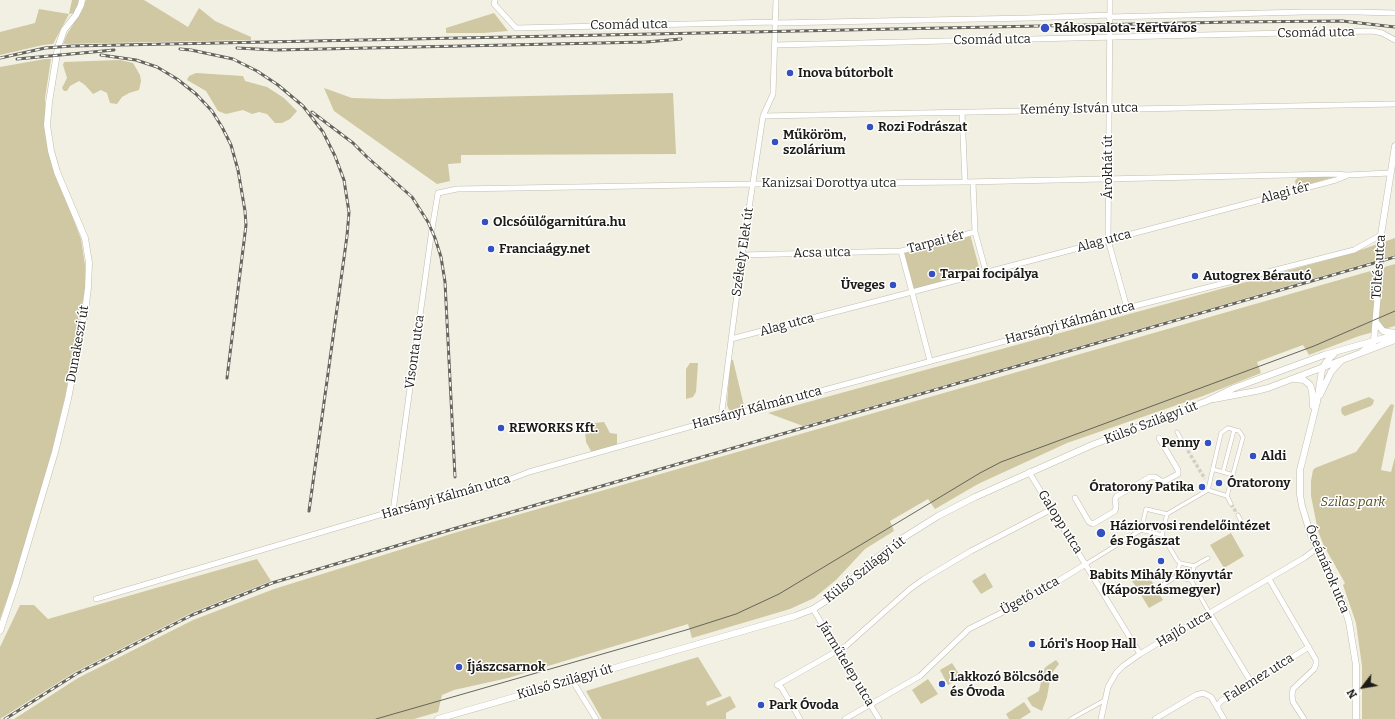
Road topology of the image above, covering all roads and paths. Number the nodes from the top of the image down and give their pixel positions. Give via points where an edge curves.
1 (82, 0) edge
2 (776, 0) edge
3 (1110, 0) edge
4 (495, 2) edge
5 (1395, 13) edge
6 (1109, 16) junction
7 (775, 22) junction
8 (1109, 38) junction
9 (1395, 40) edge
10 (775, 45) junction
11 (1395, 104) edge
12 (1109, 108) junction
13 (962, 112) junction
14 (763, 116) junction
15 (1395, 146) edge
16 (1390, 173) junction
17 (1347, 175) junction
18 (1220, 176) joint
19 (1108, 179) junction
20 (964, 182) junction
21 (973, 182) junction
22 (754, 184) junction
23 (438, 193) joint
24 (1223, 210) joint
25 (975, 232) junction
26 (1381, 235) junction
27 (1108, 240) junction
28 (901, 251) junction
29 (742, 255) junction
30 (986, 272) junction
31 (912, 292) junction
32 (1127, 308) junction
33 (1375, 322) junction
34 (1395, 334) edge
35 (731, 339) junction
36 (1374, 340) junction
37 (1395, 340) edge
38 (1365, 343) junction
39 (1340, 350) junction
40 (1364, 352) junction
41 (1341, 360) junction
42 (930, 361) junction
43 (1308, 361) junction
44 (1321, 370) junction
45 (1293, 379) junction
46 (1207, 401) junction
47 (1317, 402) junction
48 (1313, 415) junction
49 (721, 418) junction
50 (1234, 430) junction
51 (1177, 432) dead end
52 (1159, 438) dead end
53 (1182, 441) tunnel mouth
54 (1212, 470) junction
55 (1030, 472) junction
56 (1223, 472) junction
57 (1233, 475) junction
58 (1205, 478) tunnel mouth
59 (1209, 485) junction
60 (1208, 490) junction
61 (1227, 496) junction
62 (1075, 498) dead end
63 (1231, 504) tunnel mouth
64 (1052, 510) junction
65 (393, 511) junction
66 (1167, 514) junction
67 (1238, 515) tunnel mouth
68 (1241, 521) dead end
69 (1141, 530) junction
70 (1162, 535) junction
71 (1316, 549) junction
72 (1208, 558) dead end
73 (1180, 563) junction
74 (1086, 564) junction
75 (1194, 566) junction
76 (1176, 577) junction
77 (1269, 579) junction
78 (1190, 580) junction
79 (1159, 587) dead end
80 (96, 599) dead end
81 (813, 609) junction
82 (1210, 614) junction
83 (0, 631) edge
84 (1309, 647) junction
85 (838, 651) junction
86 (1140, 654) junction
87 (572, 680) junction
88 (1251, 682) junction
89 (1105, 700) junction
90 (870, 704) junction
91 (1218, 709) junction
92 (438, 719) edge
93 (596, 719) edge
94 (800, 719) edge
95 (845, 719) edge
96 (879, 719) edge
97 (1071, 719) edge
98 (1101, 719) edge
99 (1155, 719) edge
100 (1224, 719) edge
101 (1304, 719) edge
102 (1356, 719) edge

1 - 83 street, Dunakeszi út via 76,15 61,37 56,55 47,125 57,172 85,238 89,263 85,312 55,452
2 - 7 street, Székely Elek út
3 - 6 street, Árokhát út
4 - 7 street, Csomád utca via 516,28
5 - 6 street, Csomád utca
6 - 7 street, Csomád utca
6 - 8 street, Árokhát út
7 - 10 street, Székely Elek út
8 - 9 street, Csomád utca via 1377,32
8 - 10 street, Csomád utca
8 - 12 street, Árokhát út
10 - 14 street, Székely Elek út via 773,94
11 - 12 street, Kemény István utca
12 - 13 street, Kemény István utca
12 - 19 street, Árokhát út
13 - 14 street, Kemény István utca
13 - 20 street
14 - 22 street, Székely Elek út
15 - 16 street, Töltés utca
16 - 17 street, Alagi tér
16 - 26 street, Töltés utca
17 - 18 street, Alagi tér
17 - 24 street, Alagi tér
18 - 19 street, Kanizsai Dorottya utca
19 - 21 street, Kanizsai Dorottya utca
19 - 27 street, Árokhát út
20 - 21 street, Kanizsai Dorottya utca
20 - 22 street, Kanizsai Dorottya utca
21 - 25 street
22 - 23 street, Kanizsai Dorottya utca via 457,189
22 - 29 street, Székely Elek út
23 - 65 street, Visonta utca
24 - 27 street, Alag utca
25 - 28 street, Tarpai tér
25 - 30 street, Tarpai tér
26 - 32 street, Harsányi Kálmán utca via 1354,250
26 - 33 street, Töltés utca
27 - 30 street, Alag utca
27 - 32 street, Árokhát út
28 - 29 street, Acsa utca
28 - 31 street, Tarpai tér
29 - 35 street, Székely Elek út
30 - 31 street
31 - 35 street, Alag utca
31 - 42 street, Tarpai tér
32 - 42 street, Harsányi Kálmán utca
33 - 34 street via 1382,331
33 - 36 street, Töltés utca
33 - 38 street via 1372,334
34 - 36 street, Külső Szilágyi út
35 - 49 street, Székely Elek út
36 - 38 street, Külső Szilágyi út
36 - 40 street
37 - 40 street, Külső Szilágyi út
38 - 39 street, Külső Szilágyi út
39 - 43 street, Külső Szilágyi út
39 - 44 street via 1330,357
40 - 41 street, Külső Szilágyi út
41 - 44 street, Külső Szilágyi út
41 - 47 street via 1331,372
42 - 49 street, Harsányi Kálmán utca
43 - 44 street via 1315,363
43 - 46 street, Külső Szilágyi út via 1234,388
44 - 45 street, Külső Szilágyi út
44 - 47 street, Óceánárok utca
45 - 46 street, Külső Szilágyi út via 1256,391
45 - 48 street via 1304,380 1311,388
46 - 55 street, Külső Szilágyi út
47 - 48 street, Óceánárok utca
48 - 71 street, Óceánárok utca via 1300,470 1300,485 1303,512
49 - 65 street, Harsányi Kálmán utca via 529,472 495,485
50 - 54 street via 1228,428 1221,433
50 - 56 street
50 - 57 street via 1239,431 1243,437
51 - 53 street
52 - 62 street via 1178,474 1165,482 1150,477 1117,496 1114,511 1093,524 1089,522
54 - 56 street
54 - 59 street
55 - 64 street, Galopp utca
55 - 81 street, Külső Szilágyi út via 932,520 891,547 832,597
56 - 57 street
57 - 61 street
58 - 59 street
59 - 60 street
60 - 61 street
60 - 66 street
61 - 63 street
64 - 74 street, Galopp utca
64 - 85 street via 971,551 924,579
65 - 80 street, Harsányi Kálmán utca
66 - 69 street via 1146,509
66 - 70 street
67 - 68 street
69 - 70 street
69 - 74 street
70 - 73 street
71 - 77 street, Hajló utca
71 - 102 street, Óceánárok utca via 1343,603 1349,622 1356,665
72 - 75 street
73 - 75 street
73 - 76 street
74 - 86 street, Galopp utca
74 - 90 street, Ügető utca via 1027,600 973,626 920,676
75 - 78 street
76 - 78 street
76 - 79 street
77 - 82 street, Hajló utca
77 - 84 street
78 - 82 street
81 - 85 street, Járműtelep utca
81 - 87 street, Külső Szilágyi út
82 - 86 street, Hajló utca
82 - 88 street
84 - 88 street, Falemez utca
84 - 101 street via 1316,664 1311,673 1293,689 1292,694
85 - 90 street, Járműtelep utca
85 - 94 street via 777,684
86 - 89 street, Hajló utca via 1116,673 1108,687
87 - 92 street, Külső Szilágyi út
87 - 93 street
88 - 91 street, Falemez utca via 1221,701
89 - 97 street
89 - 98 street, Hajló utca
90 - 95 street, Ügető utca
90 - 96 street, Járműtelep utca
91 - 99 street, Falemez utca via 1208,694 1198,694
91 - 100 street

